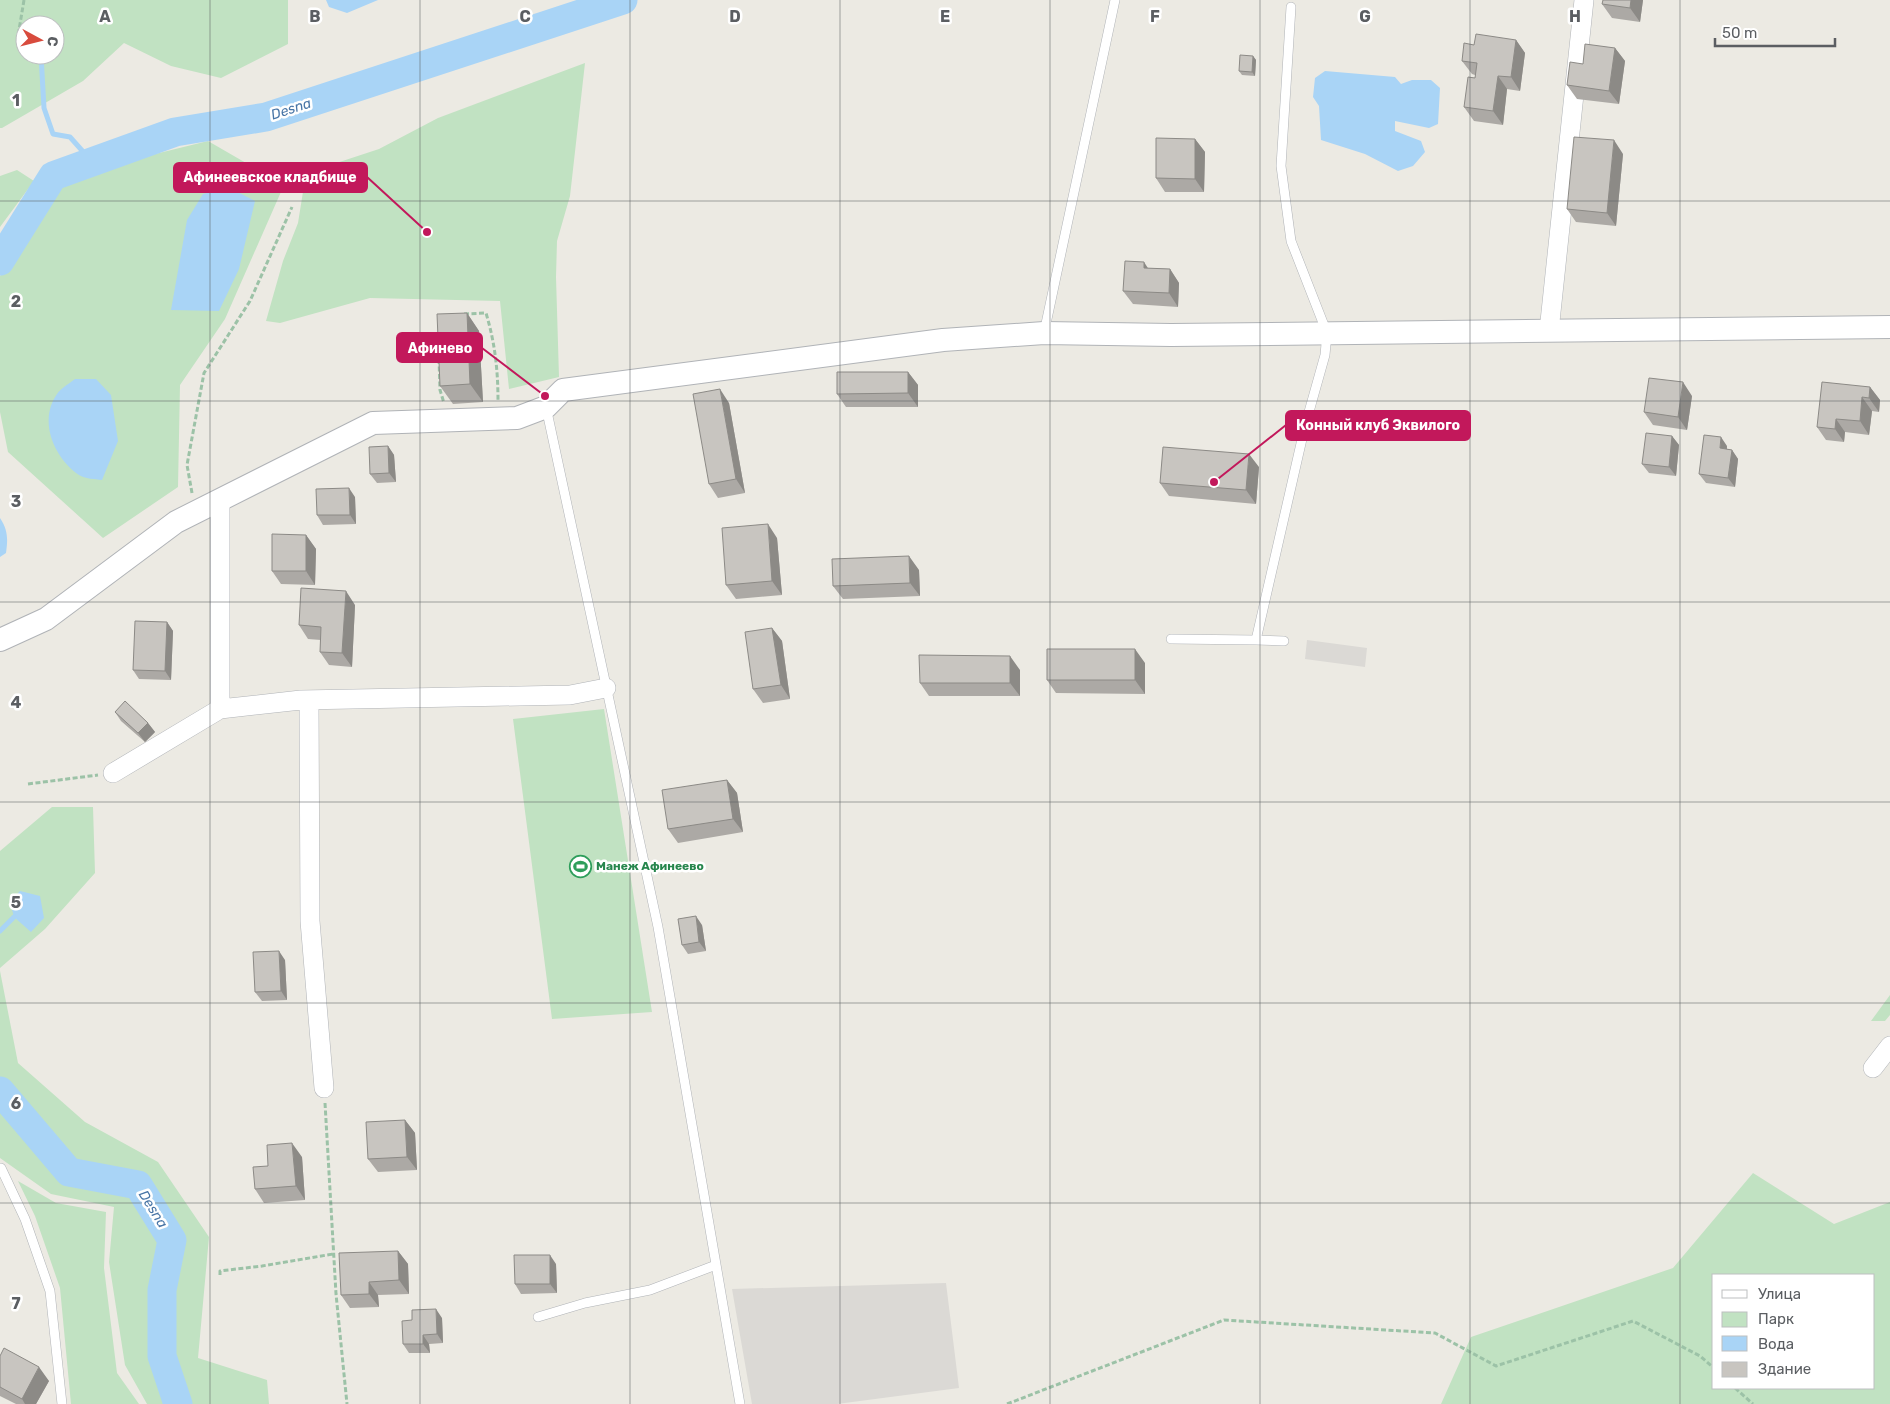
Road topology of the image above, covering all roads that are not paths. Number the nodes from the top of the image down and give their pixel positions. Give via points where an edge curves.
1 (1115, 0) edge
2 (1584, 0) edge
3 (1291, 7) dead end
4 (1890, 328) edge
5 (1549, 331) junction
6 (1044, 333) junction
7 (1327, 333) junction
8 (546, 407) junction
9 (220, 500) junction
10 (1171, 639) dead end
11 (0, 640) edge
12 (1256, 640) junction
13 (1284, 641) dead end
14 (606, 688) junction
15 (309, 700) junction
16 (220, 709) junction
17 (113, 772) road end
18 (1890, 1046) edge
19 (1873, 1068) dead end
20 (324, 1088) road end
21 (1, 1168) dead end
22 (716, 1265) junction
23 (538, 1317) dead end
24 (62, 1404) edge
25 (740, 1404) edge

1 - 6 lane
2 - 5 street
3 - 7 lane via 1281,166 1291,241
4 - 5 street
5 - 7 street
6 - 7 street
6 - 8 street via 943,340 563,390
7 - 12 lane via 1325,355
8 - 9 street via 517,418 373,423
8 - 14 lane
9 - 11 street via 176,522 46,619
9 - 16 street
10 - 12 lane
12 - 13 lane
14 - 15 street via 570,695
14 - 22 lane via 658,927
15 - 16 street
15 - 20 street via 310,921
16 - 17 street
18 - 19 street
21 - 24 lane via 25,1219 50,1291
22 - 23 lane via 650,1290 585,1303
22 - 25 lane

